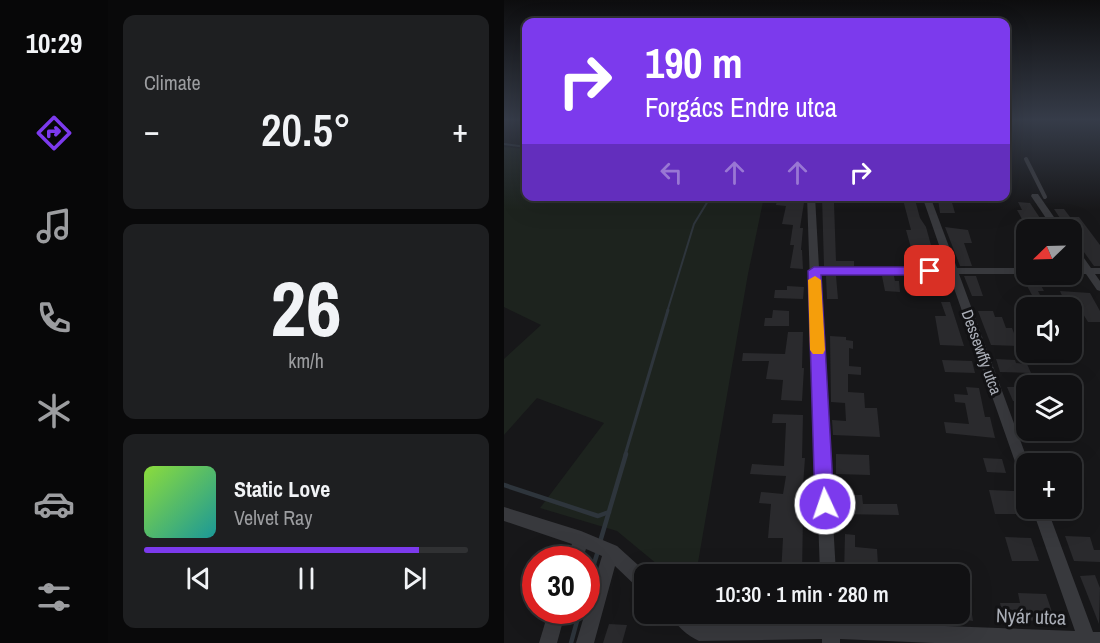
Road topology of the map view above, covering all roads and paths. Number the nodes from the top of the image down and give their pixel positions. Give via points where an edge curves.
1 (1026, 159) dead end
2 (1035, 196) dead end
3 (1045, 197) dead end
4 (812, 201) edge
5 (928, 201) edge
6 (1051, 219) edge
7 (1082, 262) edge
8 (814, 271) junction
9 (953, 271) junction
10 (1016, 271) edge
11 (1082, 271) edge
12 (1088, 271) junction
13 (1100, 271) edge
14 (1100, 288) edge
15 (1019, 453) edge
16 (504, 514) edge
17 (1043, 519) edge
18 (597, 546) edge
19 (600, 548) edge
20 (828, 564) edge
21 (634, 575) edge
22 (554, 624) edge
23 (587, 624) edge
24 (690, 624) edge
25 (830, 629) edge
26 (1092, 642) edge
27 (548, 643) edge
28 (585, 643) edge

1 - 3 lane
2 - 6 street
4 - 8 street
5 - 9 street, Dessewffy utca
7 - 12 street
8 - 9 street
8 - 20 street
9 - 10 street
9 - 15 street, Dessewffy utca
11 - 12 street
12 - 13 street
12 - 14 street
16 - 18 street
17 - 26 street
19 - 21 street
22 - 27 street
23 - 28 street
24 - 25 street, Nyár utca via 699,632
25 - 26 street, Nyár utca

